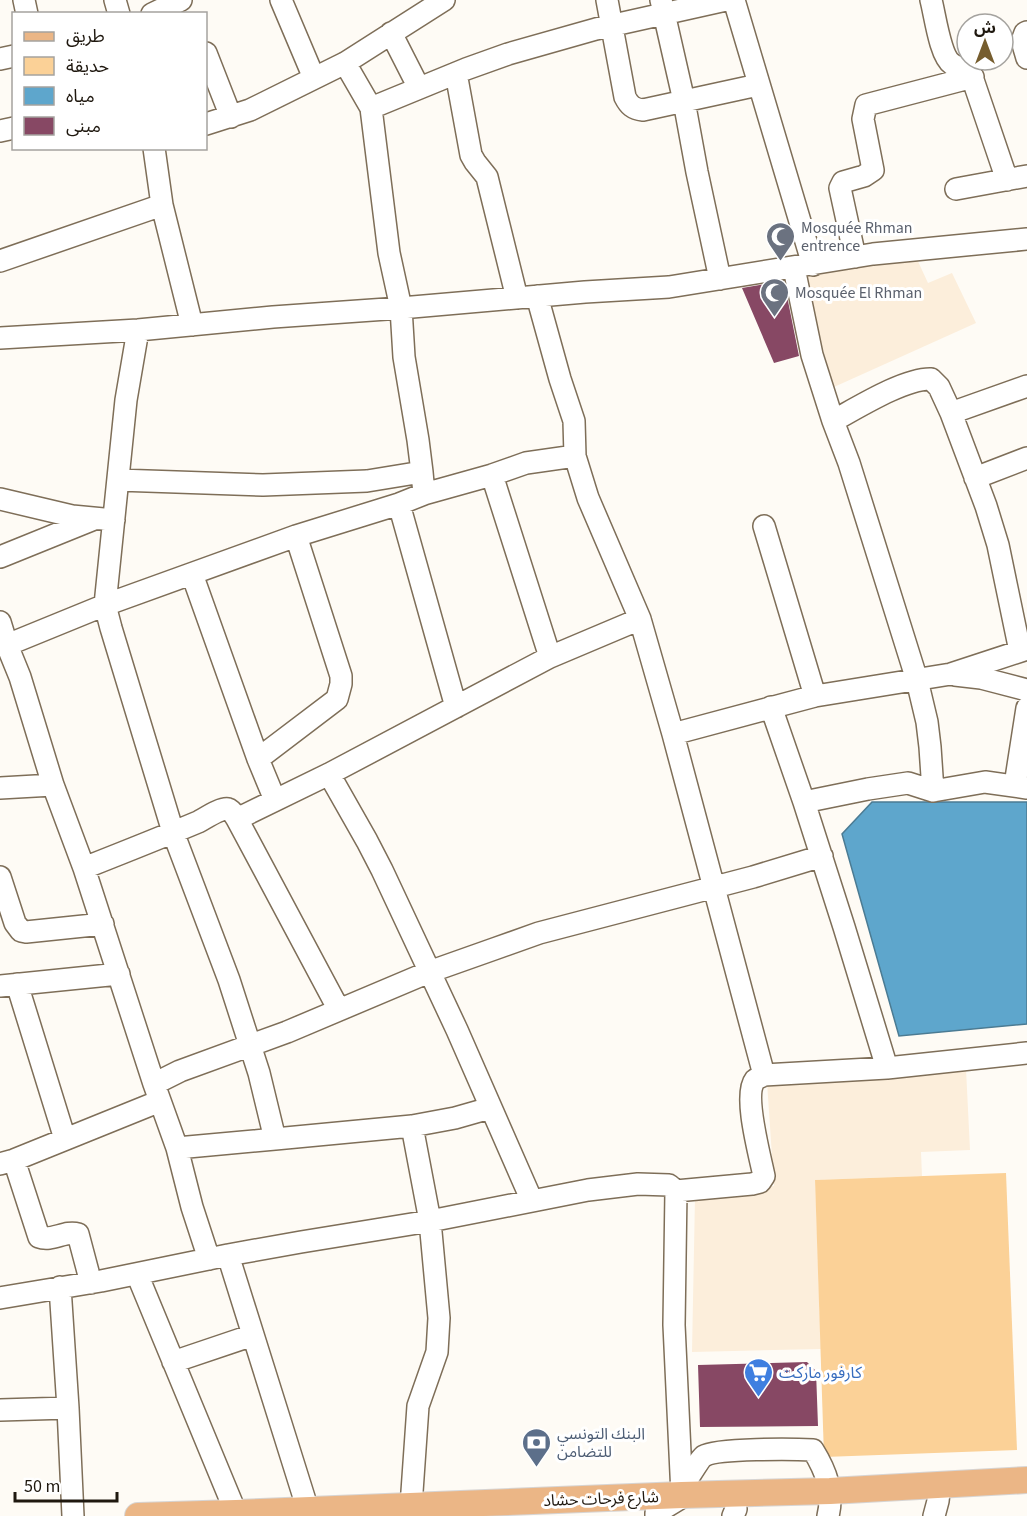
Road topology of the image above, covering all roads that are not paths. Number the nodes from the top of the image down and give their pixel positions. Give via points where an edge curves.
1 (183, 0) edge
2 (281, 0) edge
3 (444, 0) edge
4 (607, 0) edge
5 (726, 0) edge
6 (734, 0) edge
7 (931, 0) edge
8 (662, 7) edge
9 (156, 12) edge
10 (612, 26) junction
11 (1027, 32) edge
12 (391, 33) junction
13 (207, 56) edge
14 (1027, 58) edge
15 (345, 63) junction
16 (456, 73) junction
17 (973, 77) junction
18 (314, 78) junction
19 (758, 85) junction
20 (419, 88) junction
21 (684, 101) junction
22 (371, 108) junction
23 (231, 117) junction
24 (207, 124) edge
25 (154, 150) edge
26 (1017, 178) edge
27 (956, 189) dead end
28 (162, 205) junction
29 (1027, 239) edge
30 (855, 257) junction
31 (0, 261) edge
32 (803, 266) junction
33 (720, 279) junction
34 (527, 297) junction
35 (401, 308) junction
36 (192, 325) junction
37 (138, 330) junction
38 (0, 338) edge
39 (1027, 386) edge
40 (951, 413) junction
41 (832, 420) junction
42 (575, 456) junction
43 (1027, 458) edge
44 (422, 472) junction
45 (492, 475) junction
46 (975, 478) junction
47 (118, 480) junction
48 (424, 494) junction
49 (0, 499) edge
50 (399, 504) junction
51 (104, 520) junction
52 (764, 526) dead end
53 (296, 536) junction
54 (0, 557) edge
55 (192, 574) junction
56 (105, 605) junction
57 (640, 619) junction
58 (0, 622) edge
59 (7, 645) junction
60 (1023, 650) edge
61 (550, 657) junction
62 (951, 674) junction
63 (917, 680) junction
64 (1027, 690) edge
65 (815, 696) junction
66 (456, 707) junction
67 (771, 707) junction
68 (1027, 708) edge
69 (674, 734) junction
70 (258, 759) junction
71 (329, 774) junction
72 (53, 785) junction
73 (1021, 787) edge
74 (0, 788) edge
75 (933, 791) junction
76 (275, 800) junction
77 (804, 802) junction
78 (237, 819) junction
79 (173, 832) junction
80 (822, 856) junction
81 (84, 868) junction
82 (0, 877) edge
83 (714, 887) junction
84 (103, 924) junction
85 (429, 972) junction
86 (119, 974) junction
87 (8, 985) edge
88 (339, 1010) junction
89 (250, 1046) junction
90 (1027, 1053) edge
91 (887, 1068) junction
92 (764, 1075) junction
93 (157, 1092) junction
94 (490, 1108) junction
95 (412, 1126) junction
96 (66, 1139) junction
97 (276, 1139) junction
98 (177, 1148) junction
99 (7, 1162) edge
100 (676, 1191) junction
101 (532, 1201) junction
102 (430, 1221) junction
103 (218, 1257) junction
104 (137, 1274) junction
105 (91, 1283) junction
106 (60, 1287) junction
107 (0, 1298) edge
108 (253, 1335) junction
109 (173, 1362) junction
110 (68, 1408) junction
111 (0, 1410) edge
112 (1027, 1480) edge
113 (682, 1491) junction
114 (1027, 1496) edge
115 (938, 1500) edge
116 (830, 1504) edge
117 (411, 1506) junction
118 (308, 1510) junction
119 (236, 1513) junction
120 (734, 1513) edge
121 (656, 1514) edge
122 (73, 1516) edge
123 (138, 1516) edge
124 (571, 1516) edge

1 - 9 street
2 - 18 street
3 - 12 street
4 - 10 street
5 - 8 street
6 - 19 street
7 - 17 street via 948,61 970,71
8 - 10 street
8 - 21 street
10 - 16 street via 508,54
10 - 21 street via 628,104 643,110
11 - 14 street via 1022,41
12 - 15 street
12 - 20 street
13 - 23 street
15 - 18 street
15 - 22 street
16 - 20 street
16 - 34 street via 471,155 487,177
17 - 26 street
17 - 30 street via 866,105 863,119 873,170 840,188
18 - 23 street
19 - 21 street
19 - 32 street
20 - 22 street
21 - 33 street
22 - 35 street via 389,253
23 - 24 street
25 - 28 street
26 - 27 street
28 - 31 street
28 - 36 street
29 - 30 street
30 - 32 street
32 - 33 street
32 - 41 street via 812,355
33 - 34 street via 669,287
34 - 35 street
34 - 42 street via 574,421
35 - 36 street
35 - 44 street via 404,357
36 - 37 street
37 - 38 street
37 - 47 street
39 - 40 street
40 - 41 street via 939,387 931,379 924,379 907,383
40 - 46 street
41 - 63 street
42 - 45 street via 526,463
42 - 57 street via 592,507
43 - 46 street
44 - 47 street via 367,481 263,485
44 - 48 street
45 - 48 street
45 - 61 street
46 - 60 street via 998,545
47 - 51 street
48 - 50 street
49 - 51 street
50 - 53 street
50 - 66 street
51 - 54 street
51 - 56 street
52 - 65 street
53 - 55 street
53 - 70 street via 341,684 336,699
55 - 56 street
55 - 70 street
56 - 59 street
56 - 79 street
57 - 61 street
57 - 69 street
58 - 59 street
59 - 72 street
60 - 62 street
61 - 66 street
62 - 63 street
62 - 64 street
63 - 65 street
63 - 75 street via 927,722
65 - 67 street
66 - 71 street
67 - 69 street
67 - 77 street
68 - 73 street
69 - 83 street
70 - 76 street
71 - 76 street
71 - 85 street via 367,841
72 - 74 street
72 - 81 street
73 - 75 street via 985,782
75 - 77 street via 908,783
76 - 78 street
77 - 80 street
78 - 79 street via 231,810 221,809
78 - 88 street
79 - 81 street
79 - 89 street
80 - 83 street
80 - 91 street
81 - 84 street
82 - 84 street via 21,931
83 - 85 street via 539,933
83 - 92 street
84 - 86 street
85 - 88 street
85 - 94 street
86 - 87 street
86 - 93 street
87 - 96 street
88 - 89 street
89 - 93 street via 180,1071
89 - 97 street
90 - 91 street
91 - 92 street
92 - 100 street via 755,1080 750,1104 764,1176 760,1182
93 - 96 street
93 - 98 street
94 - 95 street
94 - 101 street
95 - 97 street
95 - 102 street
96 - 99 street
97 - 98 street
98 - 103 street via 192,1207
99 - 105 street via 39,1237 78,1234
100 - 101 street via 669,1185 638,1184
100 - 113 street via 674,1325
101 - 102 street
102 - 103 street
102 - 117 street via 438,1341 418,1406
103 - 104 street
103 - 108 street
104 - 105 street
104 - 109 street
105 - 106 street
106 - 107 street
106 - 110 street
108 - 109 street
108 - 118 street
109 - 119 street
110 - 111 street
110 - 122 street
112 - 115 main road, شارع فرحات حشاد
113 - 116 main road, شارع فرحات حشاد
113 - 116 street via 702,1457 717,1452 813,1450 823,1466
113 - 117 main road, شارع فرحات حشاد
113 - 121 street via 679,1499
114 - 115 main road, شارع فرحات حشاد
115 - 116 main road, شارع فرحات حشاد
116 - 120 main road, شارع فرحات حشاد
117 - 118 main road, شارع فرحات حشاد
118 - 119 main road, شارع فرحات حشاد
119 - 123 main road, شارع فرحات حشاد
120 - 121 main road, شارع فرحات حشاد
121 - 124 main road, شارع فرحات حشاد

